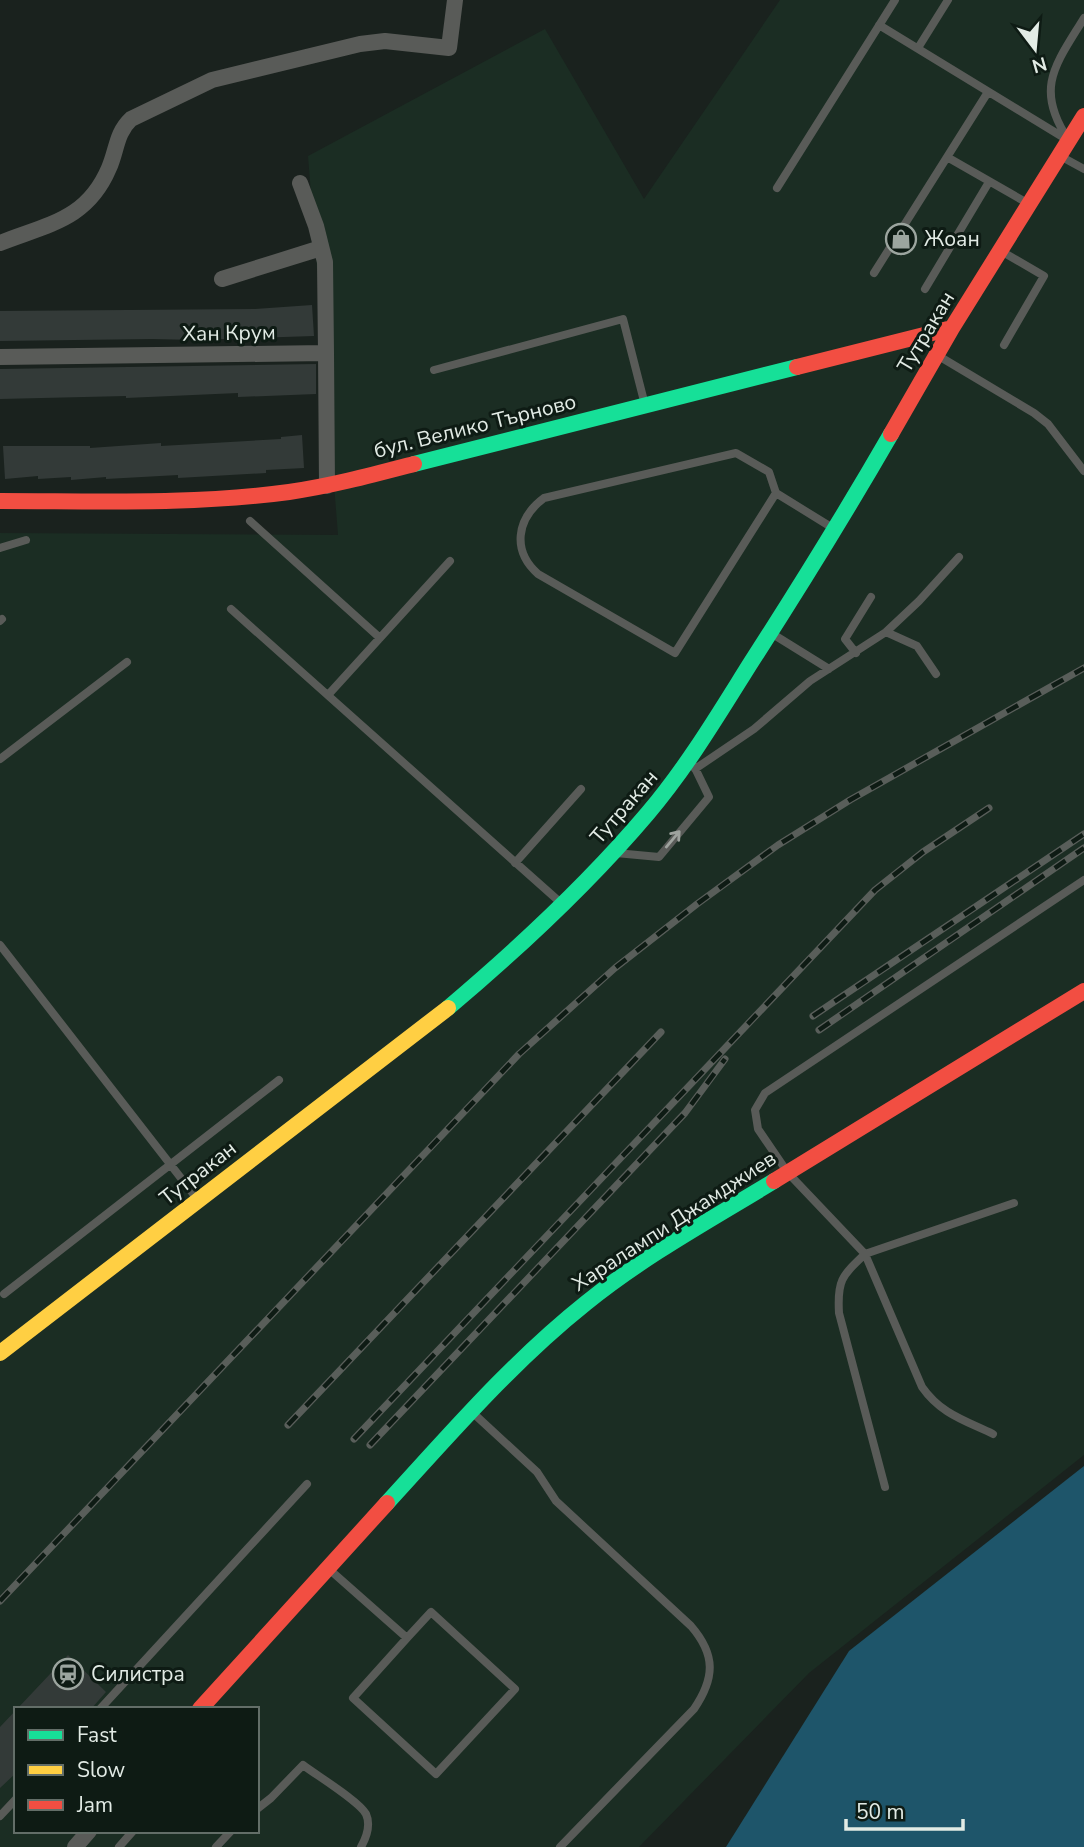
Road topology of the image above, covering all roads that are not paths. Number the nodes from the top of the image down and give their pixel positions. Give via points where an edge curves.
1 (455, 0) edge
2 (895, 0) edge
3 (948, 0) edge
4 (1084, 18) edge
5 (879, 24) junction
6 (918, 48) junction
7 (988, 92) junction
8 (1084, 116) edge
9 (1069, 141) junction
10 (1060, 156) junction
11 (947, 157) junction
12 (1084, 169) edge
13 (989, 182) junction
14 (300, 183) dead end
15 (777, 188) dead end
16 (1030, 204) junction
17 (0, 243) edge
18 (321, 248) junction
19 (1001, 250) junction
20 (873, 273) dead end
21 (222, 279) dead end
22 (925, 289) dead end
23 (952, 328) junction
24 (1004, 345) dead end
25 (326, 353) junction
26 (936, 355) junction
27 (0, 357) edge
28 (434, 370) dead end
29 (645, 405) junction
30 (1084, 471) edge
31 (327, 486) junction
32 (776, 493) junction
33 (0, 500) edge
34 (250, 522) dead end
35 (836, 530) junction
36 (26, 540) dead end
37 (0, 548) edge
38 (959, 557) dead end
39 (450, 561) dead end
40 (871, 597) dead end
41 (231, 609) dead end
42 (886, 632) junction
43 (771, 633) junction
44 (380, 638) junction
45 (856, 653) junction
46 (127, 662) dead end
47 (829, 669) junction
48 (936, 674) dead end
49 (328, 695) junction
50 (0, 759) edge
51 (693, 764) junction
52 (581, 789) dead end
53 (613, 853) junction
54 (515, 863) junction
55 (1084, 880) edge
56 (561, 904) junction
57 (0, 946) edge
58 (1084, 991) edge
59 (279, 1080) dead end
60 (170, 1164) junction
61 (788, 1173) junction
62 (198, 1200) junction
63 (1014, 1203) dead end
64 (864, 1254) junction
65 (4, 1294) dead end
66 (0, 1353) edge
67 (470, 1411) junction
68 (993, 1434) dead end
69 (307, 1484) dead end
70 (885, 1487) dead end
71 (328, 1568) junction
72 (407, 1638) junction
73 (102, 1707) edge
74 (203, 1707) edge
75 (14, 1801) edge
76 (259, 1807) edge
77 (0, 1816) edge
78 (87, 1833) edge
79 (131, 1833) edge
80 (229, 1833) edge
81 (75, 1847) edge
82 (119, 1847) edge
83 (216, 1847) edge
84 (361, 1847) edge
85 (560, 1847) edge

1 - 17 street via 449,48 385,41 360,44 212,80 131,119 121,128 101,186 85,205 66,218
2 - 5 lane
3 - 6 lane
4 - 9 lane via 1057,62 1052,80 1050,102
5 - 6 lane
5 - 15 lane
6 - 7 lane
7 - 9 lane
7 - 11 lane
8 - 9 street, Тутракан
9 - 10 street, Тутракан
10 - 12 lane
10 - 16 street, Тутракан
11 - 13 lane
11 - 20 lane
13 - 16 lane
13 - 22 lane
14 - 18 street
16 - 19 street, Тутракан
18 - 21 street
18 - 25 street
19 - 23 street, Тутракан
19 - 24 lane via 1044,276
23 - 26 street, Тутракан
23 - 29 street, бул. Велико Търново
25 - 27 street, Хан Крум
25 - 31 street
26 - 30 lane via 1034,413
26 - 35 street, Тутракан
28 - 29 lane via 623,320
29 - 31 street, бул. Велико Търново
31 - 33 street, бул. Велико Търново via 232,499
32 - 32 lane via 674,653 538,574 527,564 522,550 526,518 544,498 737,453 769,472
32 - 35 lane
34 - 44 lane
35 - 43 street, Тутракан
36 - 37 lane
38 - 42 lane
39 - 44 lane
40 - 45 lane via 845,639
41 - 49 lane
42 - 45 lane
42 - 48 lane via 917,646
43 - 47 lane
43 - 51 street, Тутракан
44 - 49 lane
45 - 47 lane
46 - 50 lane
47 - 51 lane via 734,744
49 - 54 lane
51 - 53 street, Тутракан
53 -> 51 lane via 659,857 709,797
52 - 54 lane
53 - 56 street, Тутракан
54 - 56 lane
55 - 61 lane via 765,1093 755,1110 758,1129
56 - 62 street, Тутракан via 512,954 433,1021
57 - 60 lane
58 - 61 street, Харалампи Джамджиев
59 - 60 lane
60 - 62 lane
60 - 65 lane
61 - 64 lane
61 - 67 street, Харалампи Джамджиев via 598,1291 539,1341
62 - 66 street, Тутракан
63 - 64 lane
64 - 68 lane via 932,1402
64 - 70 lane via 843,1275 839,1313
67 - 71 street, Харалампи Джамджиев
67 - 85 lane via 537,1472 556,1501 691,1626 703,1639 709,1657 711,1676 694,1709
69 - 73 lane
71 - 72 lane
71 - 74 street, Харалампи Джамджиев
72 - 72 lane via 431,1612 515,1689 436,1774 353,1698
75 - 77 lane
76 - 84 lane via 303,1765 366,1814 367,1834
78 - 81 street
79 - 82 lane
80 - 83 lane

